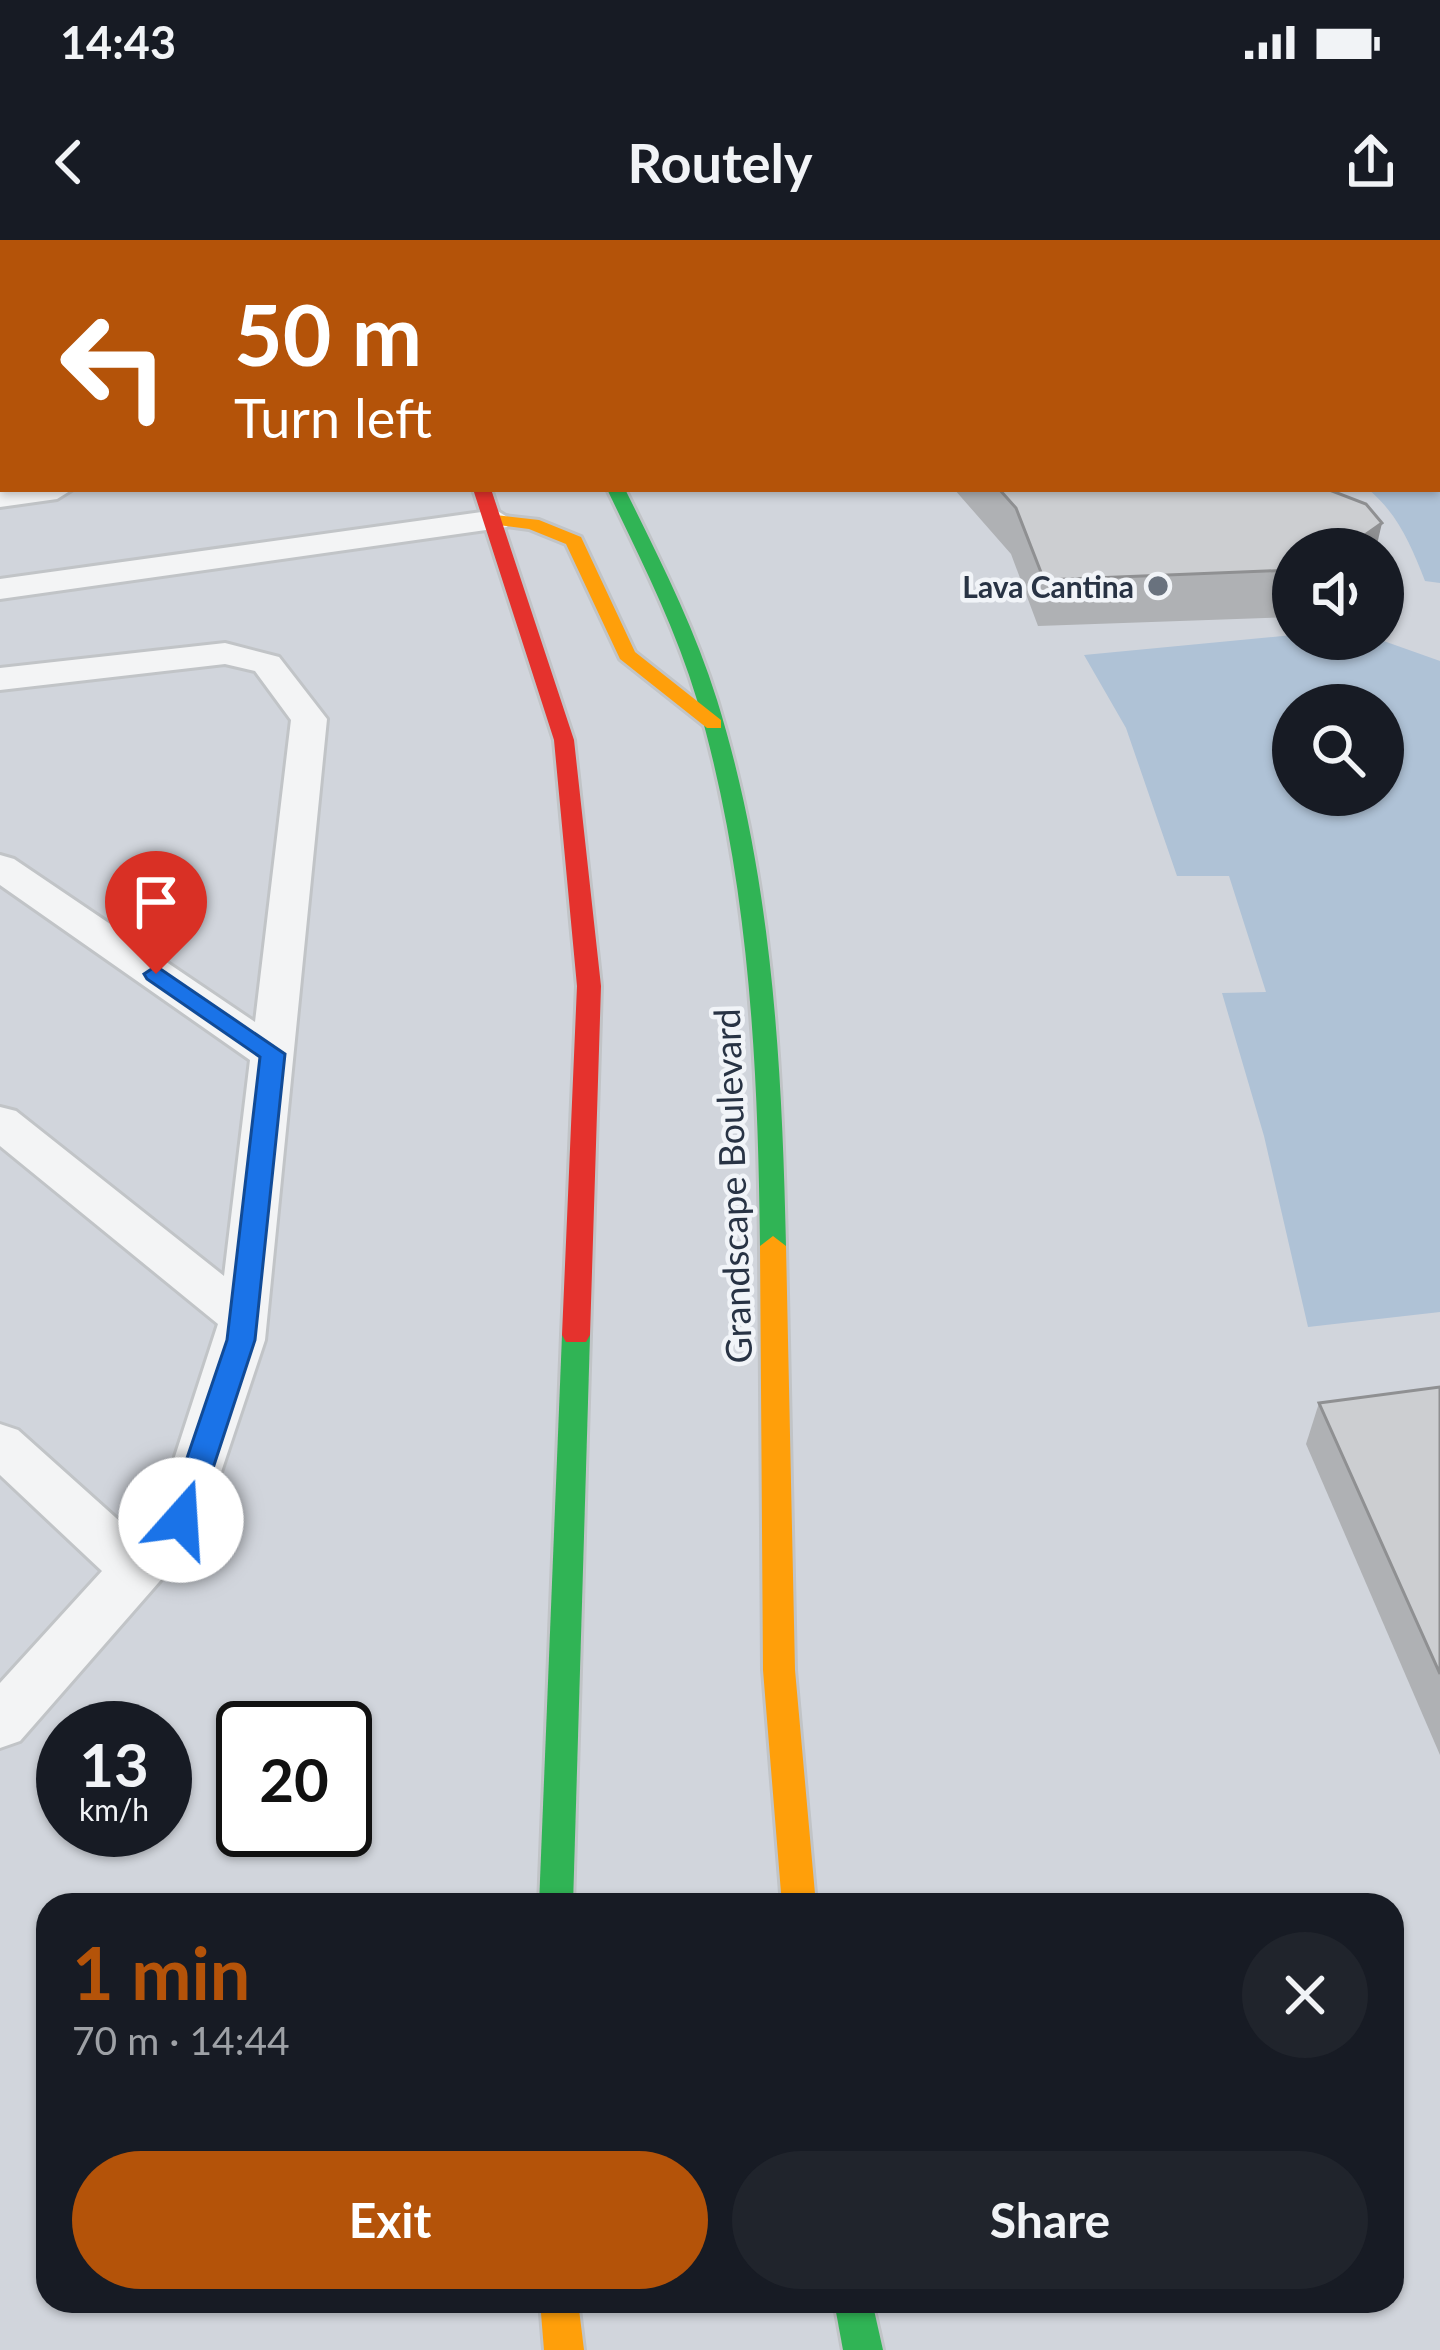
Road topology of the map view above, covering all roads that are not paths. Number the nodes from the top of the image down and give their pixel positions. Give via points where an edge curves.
1 (36, 492) edge
2 (618, 492) edge
3 (0, 497) edge
4 (489, 504) edge
5 (0, 589) edge
6 (0, 679) edge
7 (717, 726) junction
8 (0, 867) edge
9 (272, 1054) junction
10 (0, 1122) edge
11 (244, 1318) junction
12 (0, 1444) edge
13 (138, 1570) junction
14 (0, 1723) edge
15 (556, 1893) edge
16 (798, 1893) edge
17 (561, 2313) edge
18 (855, 2313) edge
19 (564, 2350) edge
20 (862, 2350) edge

1 - 3 lane
2 - 7 street, Grandscape Boulevard via 643,534
4 - 5 lane
4 - 7 street via 579,542 621,650
4 - 15 street via 564,740 589,986
6 - 9 lane via 225,653 267,664 309,719
7 - 16 street, Grandscape Boulevard via 760,972 779,1671
8 - 9 lane
9 - 11 lane
10 - 11 lane
11 - 13 lane via 181,1520
12 - 13 lane
13 - 14 lane
17 - 19 street
18 - 20 street

